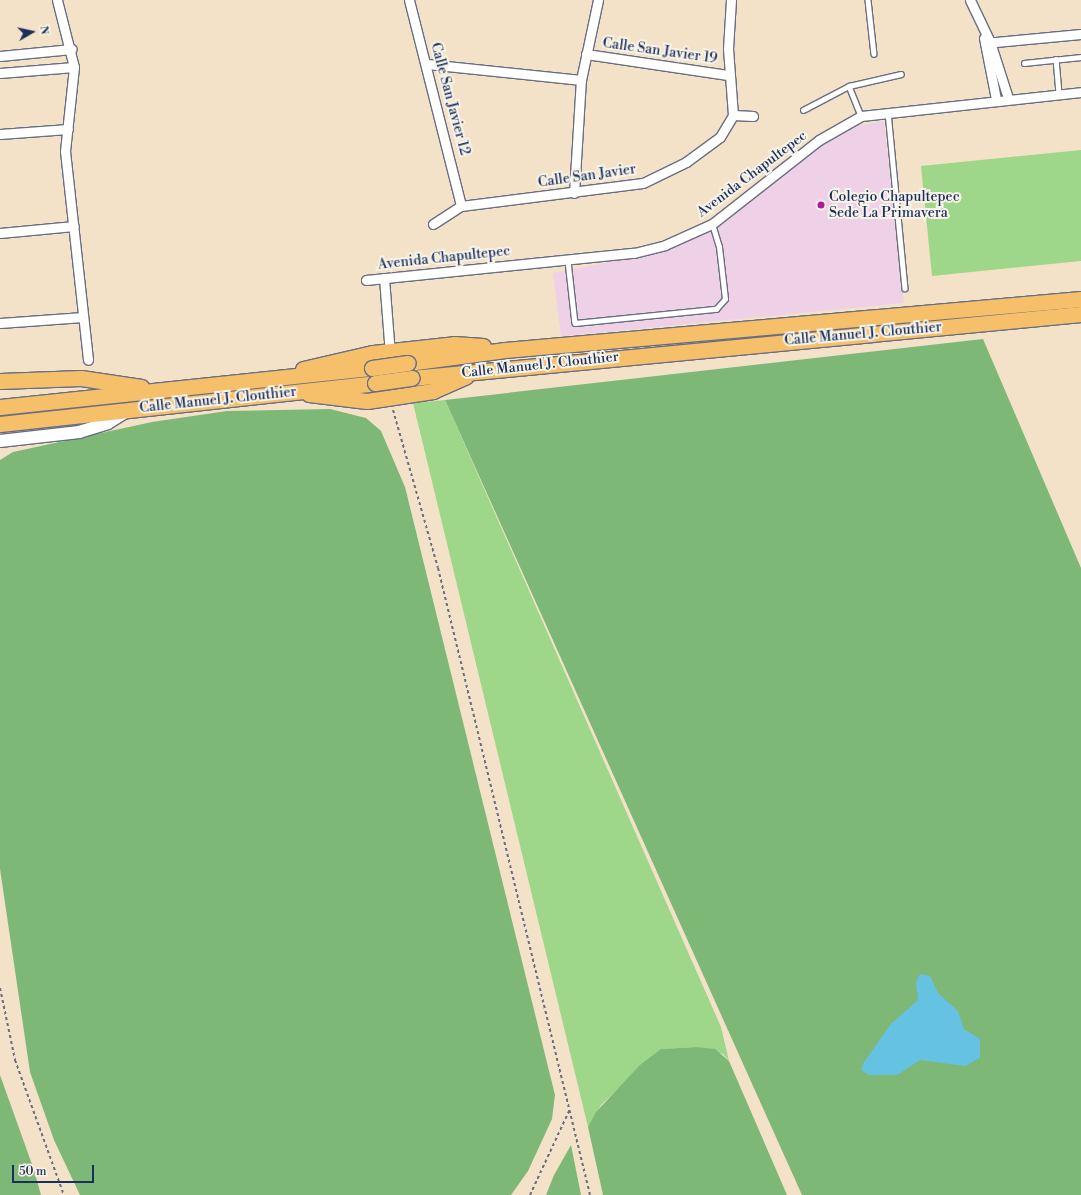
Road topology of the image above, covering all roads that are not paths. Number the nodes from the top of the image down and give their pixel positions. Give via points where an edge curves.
1 (57, 0) edge
2 (409, 0) edge
3 (598, 0) edge
4 (731, 0) edge
5 (868, 0) edge
6 (970, 0) edge
7 (1081, 34) edge
8 (987, 43) junction
9 (72, 49) junction
10 (40, 53) junction
11 (586, 54) junction
12 (874, 54) dead end
13 (0, 56) edge
14 (1081, 57) edge
15 (1056, 60) junction
16 (1024, 63) dead end
17 (427, 64) junction
18 (74, 67) junction
19 (42, 70) junction
20 (0, 73) edge
21 (901, 74) dead end
22 (730, 75) junction
23 (581, 80) junction
24 (849, 86) junction
25 (1081, 92) edge
26 (1059, 93) junction
27 (1008, 98) junction
28 (996, 99) junction
29 (803, 110) dead end
30 (888, 111) junction
31 (753, 116) dead end
32 (862, 116) junction
33 (732, 119) junction
34 (68, 129) junction
35 (0, 134) edge
36 (574, 193) junction
37 (461, 206) junction
38 (434, 224) dead end
39 (712, 224) junction
40 (74, 226) junction
41 (0, 233) edge
42 (568, 261) junction
43 (384, 278) junction
44 (366, 280) dead end
45 (905, 288) dead end
46 (1081, 299) edge
47 (1081, 314) edge
48 (83, 317) junction
49 (0, 323) edge
50 (505, 350) junction
51 (390, 351) junction
52 (88, 360) dead end
53 (473, 372) junction
54 (286, 377) junction
55 (0, 381) edge
56 (152, 390) junction
57 (298, 392) junction
58 (391, 399) junction
59 (0, 407) edge
60 (131, 409) junction
61 (0, 424) edge
62 (0, 441) edge

1 - 9 street
2 - 17 street, Calle San Javier 12
3 - 11 street
4 - 22 street
5 - 12 lane
6 - 8 street
7 - 8 street
8 - 27 street
8 - 28 street
9 - 10 street
9 - 18 street
10 - 13 street
10 - 19 street
11 - 22 street, Calle San Javier 19
11 - 23 street
14 - 15 lane
15 - 16 lane
15 - 26 lane
17 - 23 street
17 - 37 street, Calle San Javier 12
18 - 19 street
18 - 34 street
19 - 20 street
21 - 24 lane
22 - 33 street
23 - 36 street
24 - 29 lane
24 - 32 lane
25 - 26 street, Avenida Chapultepec
26 - 27 street, Avenida Chapultepec
27 - 28 street, Avenida Chapultepec
28 - 30 street, Avenida Chapultepec
30 - 32 street, Avenida Chapultepec
30 - 45 lane
31 - 33 street
32 - 39 street, Avenida Chapultepec via 819,140
33 - 36 street, Calle San Javier via 720,137 660,176 619,189
34 - 35 street
34 - 40 street via 65,151
36 - 37 street, Calle San Javier
37 - 38 street, Calle San Javier
39 - 42 street, Avenida Chapultepec via 665,246 634,253
39 - 42 lane via 719,247 725,299 724,304 716,309 575,323
40 - 41 street
40 - 48 street
42 - 43 street, Avenida Chapultepec
43 - 44 street, Avenida Chapultepec
43 - 51 street
46 - 50 main road, Calle Manuel J. Clouthier
47 - 53 main road, Calle Manuel J. Clouthier
48 - 49 street
48 - 52 street
50 - 51 main road via 454,344
50 - 54 main road, Calle Manuel J. Clouthier, bridge
51 - 54 main road via 326,362
51 - 58 street
53 - 57 main road, Calle Manuel J. Clouthier, bridge
53 - 58 main road via 433,391
54 - 56 main road, Calle Manuel J. Clouthier
55 - 56 main road via 82,378
56 - 59 main road, Calle Manuel J. Clouthier
57 - 58 main road via 350,401
57 - 60 main road, Calle Manuel J. Clouthier
60 - 61 main road, Calle Manuel J. Clouthier
60 - 62 street via 108,423 84,431

